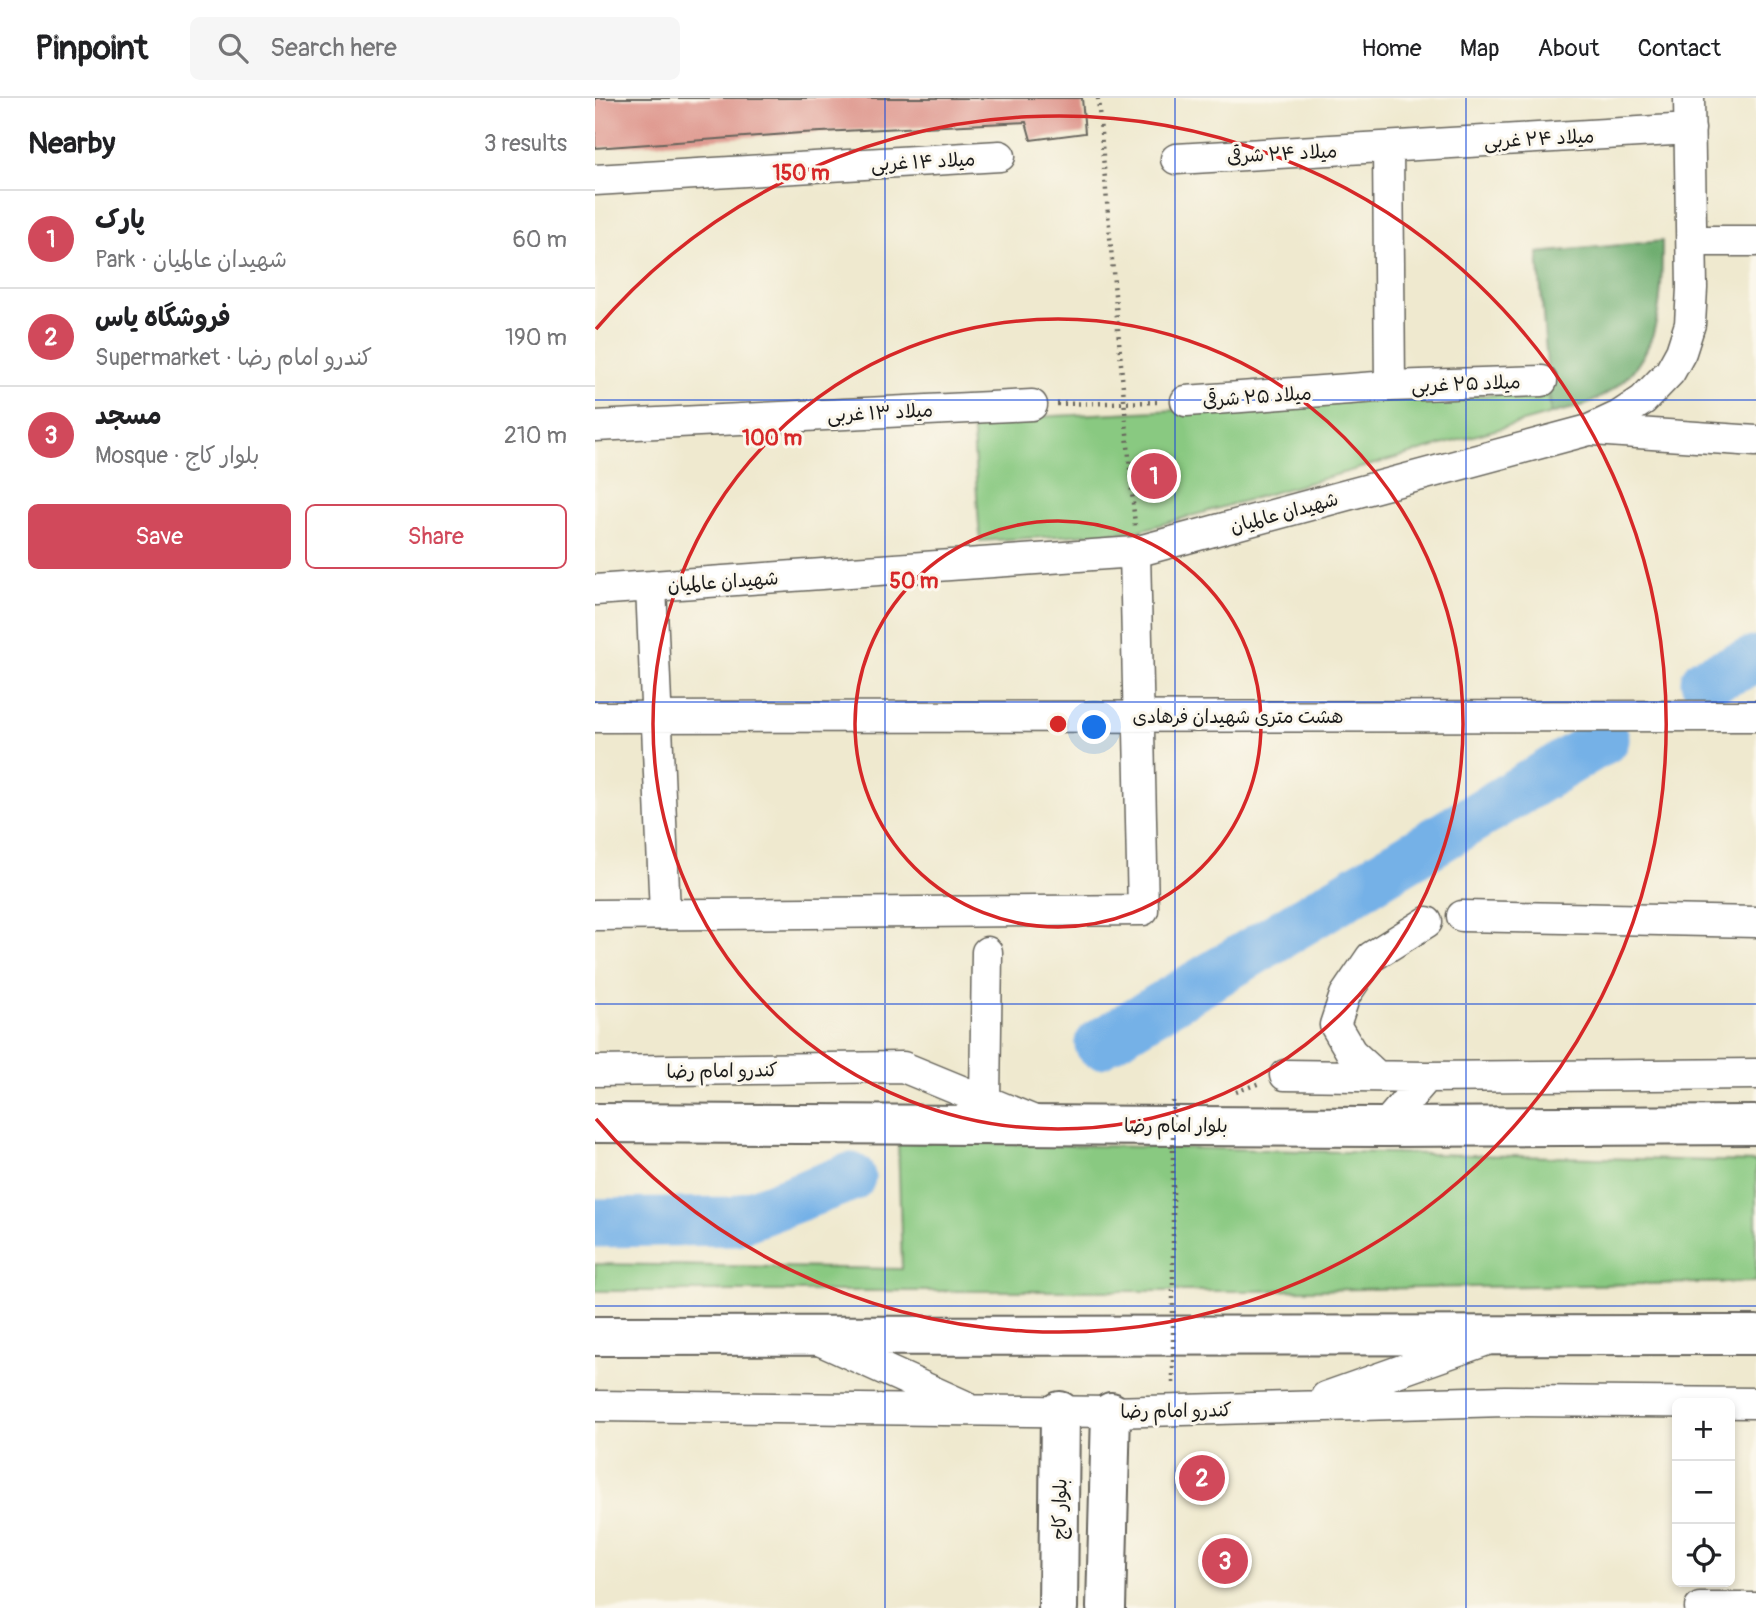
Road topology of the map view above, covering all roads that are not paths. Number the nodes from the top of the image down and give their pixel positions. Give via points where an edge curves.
1 (1689, 98) edge
2 (1690, 129) junction
3 (1388, 146) junction
4 (1000, 156) dead end
5 (1176, 159) dead end
6 (595, 180) edge
7 (1693, 241) junction
8 (1756, 241) edge
9 (1542, 381) dead end
10 (1391, 386) junction
11 (1186, 401) road end
12 (1032, 404) road end
13 (595, 426) edge
14 (1589, 430) junction
15 (1756, 441) edge
16 (1135, 543) junction
17 (651, 586) junction
18 (595, 590) edge
19 (1139, 716) junction
20 (1756, 716) edge
21 (595, 717) edge
22 (655, 717) junction
23 (665, 914) junction
24 (595, 915) edge
25 (1462, 916) dead end
26 (1427, 922) dead end
27 (1756, 922) edge
28 (987, 952) dead end
29 (595, 1072) edge
30 (1756, 1074) edge
31 (1285, 1075) road end
32 (1377, 1076) junction
33 (1427, 1077) junction
34 (985, 1100) junction
35 (595, 1123) edge
36 (1756, 1125) edge
37 (1047, 1126) junction
38 (1384, 1127) junction
39 (1504, 1334) junction
40 (1756, 1335) edge
41 (595, 1336) edge
42 (810, 1336) junction
43 (1756, 1403) edge
44 (595, 1406) edge
45 (1299, 1407) junction
46 (974, 1410) junction
47 (1060, 1411) junction
48 (1111, 1412) junction
49 (1059, 1453) junction
50 (1110, 1457) junction
51 (1058, 1608) edge
52 (1106, 1608) edge
53 (1700, 1608) edge
54 (1756, 1608) edge

1 - 2 street, شهیدان عالمیان
2 - 3 street, میلاد ۲۴ غربی
2 - 7 street, شهیدان عالمیان
3 - 5 street, میلاد ۲۴ شرقی
3 - 10 street
4 - 6 street, میلاد ۱۴ غربی
7 - 8 street
7 - 14 street, شهیدان عالمیان via 1689,324 1676,362 1643,400
9 - 10 street, میلاد ۲۵ غربی
10 - 11 street, میلاد ۲۵ شرقی
12 - 13 street, میلاد ۱۳ غربی
14 - 15 street
14 - 16 street, شهیدان عالمیان
16 - 17 street, شهیدان عالمیان
16 - 19 street
17 - 18 street, شهیدان عالمیان
17 - 22 street
19 - 20 street, هشت متری شهیدان فرهادی
19 - 22 street, هشت متری شهیدان فرهادی
19 - 23 street via 1143,910
21 - 22 street, هشت متری شهیدان فرهادی
22 - 23 street
23 - 24 street
25 - 27 street
26 - 32 street via 1371,957 1341,1005 1335,1025 1350,1052
28 - 34 street
29 - 34 street, کندرو امام رضا via 903,1067
30 - 33 street
31 - 32 street
32 - 33 street
33 - 38 street
34 - 37 street, کندرو امام رضا
35 - 37 main road, بلوار امام رضا
36 - 38 main road, بلوار امام رضا
37 - 38 main road, بلوار امام رضا
39 - 40 main road
39 - 42 main road
39 - 45 street
41 - 42 main road
42 - 46 street
43 - 45 street, کندرو امام رضا via 1504,1401
44 - 46 street, کندرو امام رضا
45 - 48 street, کندرو امام رضا
46 - 47 street, کندرو امام رضا
47 - 48 street, کندرو امام رضا
47 - 49 main road, بلوار کاج
48 - 50 main road
49 - 50 main road via 1083,1441 1099,1446
49 - 51 main road, بلوار کاج
50 - 52 main road
53 - 54 street

